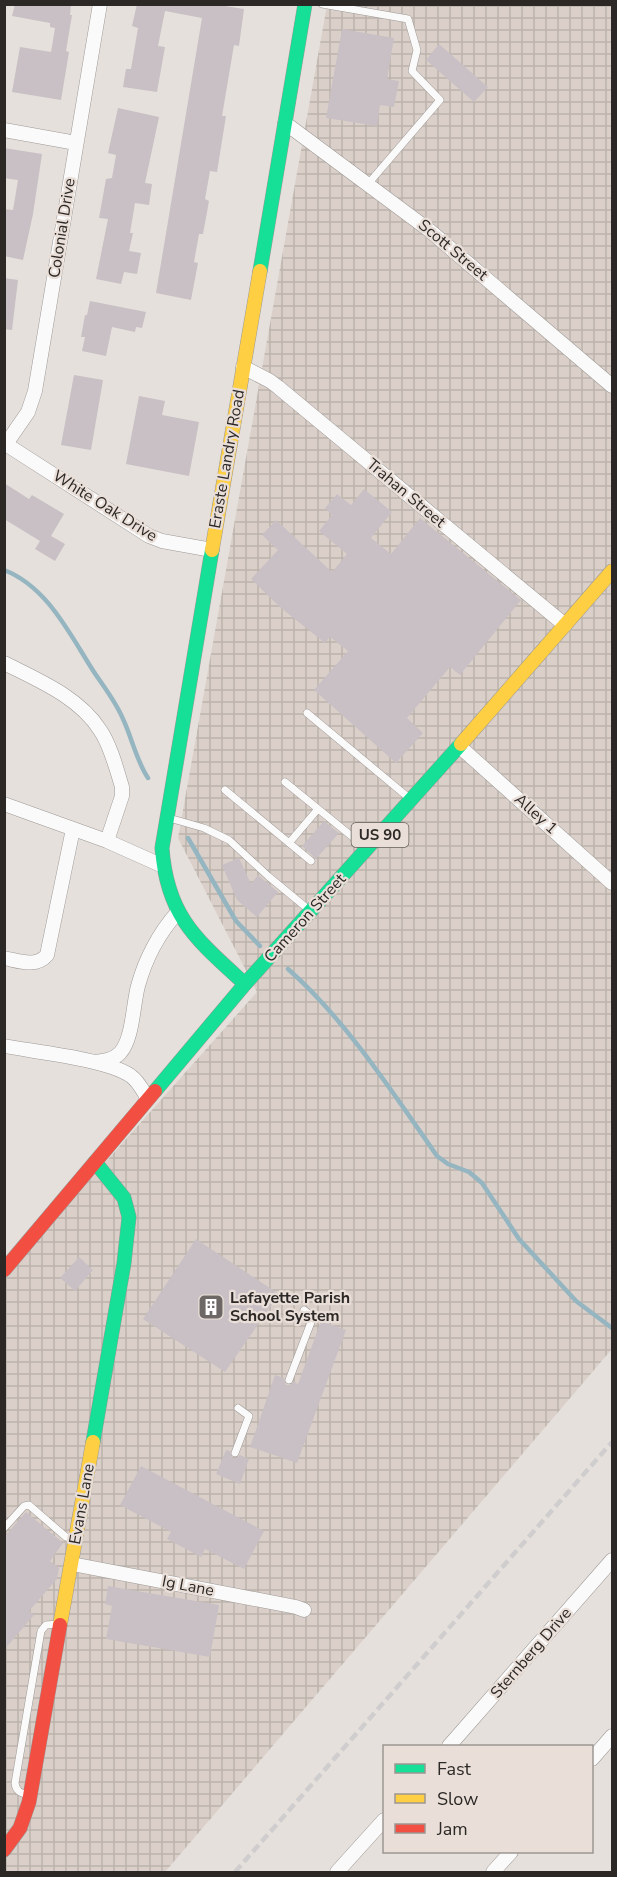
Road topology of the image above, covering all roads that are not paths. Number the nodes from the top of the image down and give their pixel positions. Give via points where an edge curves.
1 (100, 4) edge
2 (305, 4) edge
3 (322, 4) edge
4 (285, 123) junction
5 (4, 130) edge
6 (76, 142) junction
7 (368, 184) junction
8 (243, 367) junction
9 (612, 386) edge
10 (5, 443) edge
11 (212, 550) junction
12 (612, 571) edge
13 (565, 625) junction
14 (4, 663) edge
15 (307, 713) dead end
16 (459, 746) junction
17 (285, 782) dead end
18 (225, 790) dead end
19 (411, 800) junction
20 (4, 804) edge
21 (318, 809) junction
22 (166, 817) junction
23 (73, 829) junction
24 (107, 841) junction
25 (289, 843) junction
26 (367, 849) junction
27 (311, 861) dead end
28 (162, 866) junction
29 (612, 883) edge
30 (311, 911) junction
31 (177, 913) junction
32 (4, 958) edge
33 (245, 984) junction
34 (4, 1046) edge
35 (94, 1062) junction
36 (148, 1099) junction
37 (95, 1162) junction
38 (4, 1270) edge
39 (304, 1310) dead end
40 (289, 1380) dead end
41 (238, 1408) dead end
42 (235, 1453) dead end
43 (4, 1528) edge
44 (76, 1539) junction
45 (612, 1560) edge
46 (72, 1564) junction
47 (304, 1610) dead end
48 (61, 1625) junction
49 (26, 1721) junction
50 (43, 1723) junction
51 (612, 1736) edge
52 (450, 1745) edge
53 (608, 1751) edge
54 (593, 1758) edge
55 (30, 1795) junction
56 (383, 1821) edge
57 (4, 1850) edge
58 (509, 1853) edge
59 (337, 1872) edge
60 (493, 1872) edge

1 - 6 street, Colonial Drive
2 - 4 street, Eraste Landry Road
3 - 7 lane via 408,19 417,50 412,71 440,100
4 - 7 street, Scott Street
4 - 8 street, Eraste Landry Road
5 - 6 street
6 - 10 street, Colonial Drive via 35,391 28,412
7 - 9 street, Scott Street via 429,230
8 - 11 street, Eraste Landry Road
8 - 13 street, Trahan Street via 270,381
10 - 11 street, White Oak Drive via 149,536
11 - 22 street, Eraste Landry Road
12 - 13 street, Cameron Street / US 90
13 - 16 street, Cameron Street / US 90
14 - 24 street via 72,701 102,732 122,787
15 - 19 lane
16 - 19 street, Cameron Street / US 90
16 - 29 street, Alley 1
17 - 21 lane
18 - 25 lane
19 - 26 street, Cameron Street / US 90
20 - 23 street
21 - 25 lane
21 - 26 lane
22 - 28 street, Eraste Landry Road
22 - 30 lane via 230,840
23 - 24 street
23 - 32 street via 47,955 33,963
24 - 28 street
25 - 27 lane
26 - 30 street, Cameron Street / US 90
28 - 31 street, Eraste Landry Road
30 - 33 street, Cameron Street / US 90
31 - 33 street, Eraste Landry Road via 212,954
31 - 35 street via 144,968 124,1047 109,1060
33 - 36 street, Cameron Street / US 90
34 - 35 street
35 - 36 street via 130,1076
36 - 37 street, Cameron Street / US 90
37 - 38 street, Cameron Street / US 90
37 - 44 street, Evans Lane via 124,1195 130,1217
39 - 40 lane via 313,1317
41 - 42 lane via 249,1416
43 - 44 lane via 29,1505 66,1537
44 - 46 street, Evans Lane
45 - 52 street, Sternberg Drive
46 - 47 street, Ig Lane
46 - 48 street, Evans Lane
48 - 49 lane via 46,1625 41,1631
48 - 50 street, Evans Lane
49 - 50 lane
49 - 55 lane via 15,1783 20,1793
50 - 55 street, Evans Lane
51 - 53 street
53 - 54 street
55 - 57 street, Evans Lane via 20,1828
56 - 59 street
58 - 60 street

